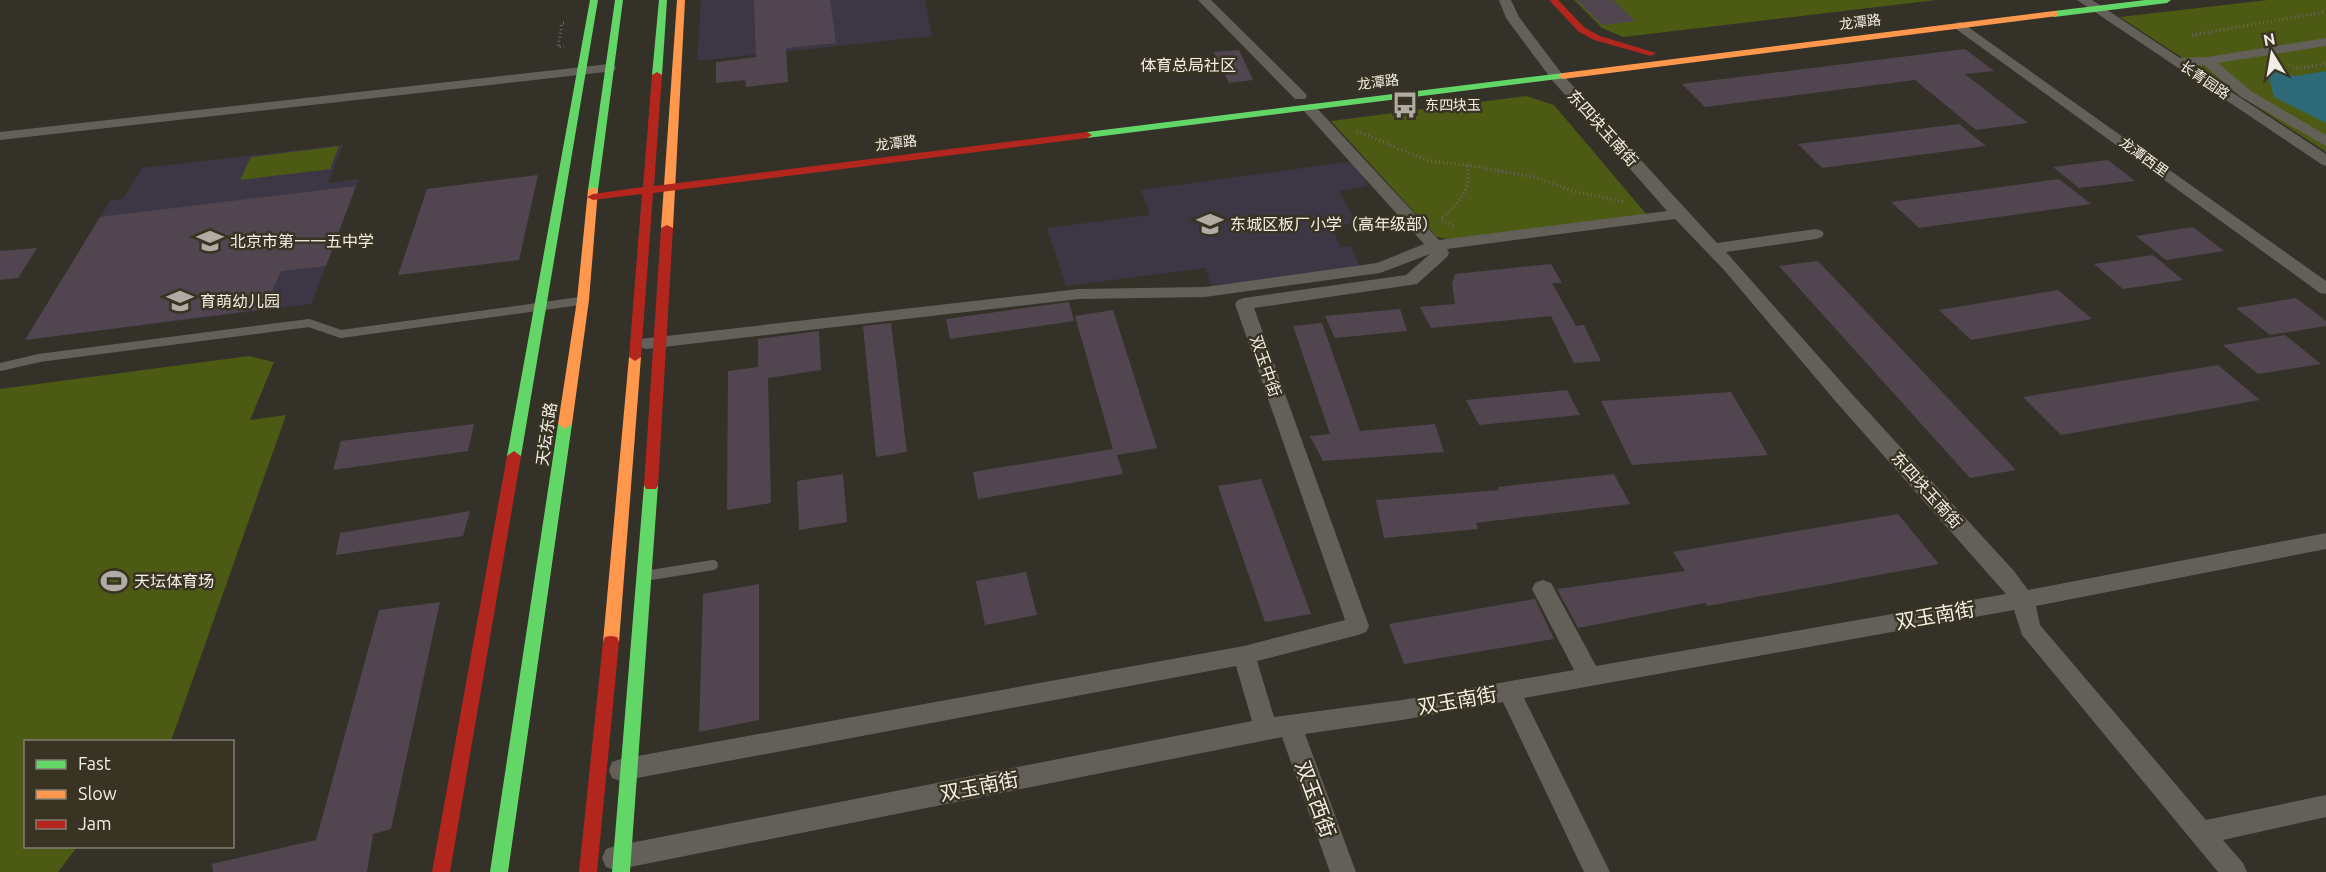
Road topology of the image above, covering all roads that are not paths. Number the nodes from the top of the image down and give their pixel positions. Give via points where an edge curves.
1 (594, 0) edge
2 (619, 0) edge
3 (663, 0) edge
4 (681, 0) edge
5 (1204, 0) edge
6 (1505, 0) edge
7 (1552, 0) edge
8 (2081, 0) edge
9 (2167, 0) edge
10 (2097, 9) junction
11 (1961, 26) junction
12 (2326, 42) edge
13 (1651, 53) junction
14 (2207, 61) junction
15 (2177, 62) junction
16 (609, 68) junction
17 (1553, 71) junction
18 (582, 72) junction
19 (1304, 102) junction
20 (0, 136) edge
21 (2326, 141) edge
22 (2326, 161) edge
23 (671, 173) junction
24 (651, 175) junction
25 (670, 188) junction
26 (594, 190) junction
27 (650, 190) junction
28 (1679, 214) junction
29 (1816, 234) dead end
30 (1435, 246) junction
31 (1713, 249) junction
32 (2326, 289) edge
33 (583, 300) junction
34 (540, 307) junction
35 (660, 342) junction
36 (637, 344) junction
37 (0, 367) edge
38 (2326, 541) edge
39 (713, 565) dead end
40 (645, 575) junction
41 (1543, 589) dead end
42 (2023, 600) junction
43 (1244, 655) junction
44 (1590, 677) junction
45 (1509, 691) junction
46 (1278, 728) junction
47 (630, 769) junction
48 (599, 774) junction
49 (2326, 806) edge
50 (2201, 833) junction
51 (622, 864) edge
52 (588, 868) edge
53 (441, 872) edge
54 (499, 872) edge
55 (1343, 872) edge
56 (1597, 872) edge
57 (2234, 872) edge

1 - 18 street
2 - 16 street, 天坛东路
3 - 24 street
4 - 23 street
5 - 19 street
6 - 17 street, 东四块玉南街 via 1513,18
7 - 13 street via 1582,30
8 - 10 street, 长青园路
8 - 13 street, 龙潭路
9 - 10 street, 龙潭路
10 - 11 street, 龙潭路
10 - 15 street, 长青园路
11 - 17 street, 龙潭路
11 - 32 street, 龙潭西里
12 - 14 street
13 - 17 street, 龙潭路
14 - 15 street
14 - 21 street via 2246,94
15 - 22 street, 长青园路
16 - 18 street
16 - 26 street, 天坛东路
17 - 19 street, 龙潭路
17 - 28 street, 东四块玉南街
18 - 20 street
18 - 34 street
19 - 23 street, 龙潭路
19 - 25 street, 龙潭路
19 - 30 street
23 - 24 street, 龙潭路
23 - 25 street
24 - 26 street, 龙潭路
24 - 27 street
25 - 27 street, 龙潭路
25 - 35 street
26 - 27 street, 龙潭路
26 - 33 street, 天坛东路
27 - 36 street
28 - 30 street
28 - 31 street, 东四块玉南街
29 - 31 street
30 - 35 street via 1380,268 1205,292 1079,294
30 - 43 street, 双玉中街 via 1441,253 1410,280 1244,304 1358,626
31 - 42 street, 东四块玉南街
33 - 34 lane
33 - 54 street, 天坛东路
34 - 37 lane via 341,334 309,323 39,358
34 - 53 street
35 - 36 street
35 - 40 street
36 - 48 street
38 - 42 street, 双玉南街
39 - 40 lane
40 - 47 street
41 - 44 street
42 - 44 street, 双玉南街
42 - 50 street, 东四块玉南街 via 2030,629
43 - 46 street
43 - 47 street
44 - 45 street, 双玉南街
45 - 46 street, 双玉南街
45 - 56 street
46 - 51 street, 双玉南街
46 - 55 street, 双玉西街
47 - 48 street
47 - 51 street
48 - 52 street
49 - 50 street
50 - 57 street, 东四块玉南街
51 - 52 street, 双玉南街

